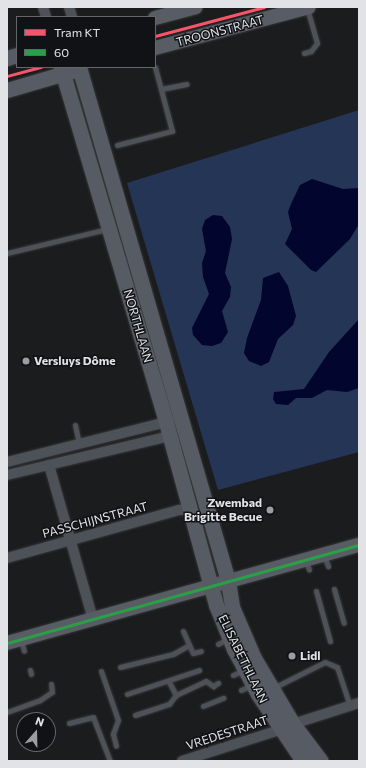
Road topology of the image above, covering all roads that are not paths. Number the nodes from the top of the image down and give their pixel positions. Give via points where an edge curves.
1 (196, 7) edge
2 (308, 7) edge
3 (156, 18) edge
4 (156, 48) edge
5 (304, 53) dead end
6 (82, 68) edge
7 (155, 68) edge
8 (62, 70) edge
9 (187, 84) dead end
10 (7, 90) edge
11 (161, 90) junction
12 (117, 144) dead end
13 (116, 226) junction
14 (7, 253) edge
15 (74, 425) dead end
16 (168, 429) junction
17 (79, 444) junction
18 (7, 462) edge
19 (49, 465) junction
20 (7, 475) edge
21 (190, 510) junction
22 (70, 540) junction
23 (359, 545) edge
24 (7, 558) edge
25 (228, 581) junction
26 (211, 586) junction
27 (334, 589) dead end
28 (316, 591) dead end
29 (93, 619) junction
30 (344, 623) dead end
31 (183, 631) dead end
32 (330, 641) dead end
33 (17, 644) edge
34 (190, 645) junction
35 (201, 651) dead end
36 (120, 667) dead end
37 (199, 670) dead end
38 (101, 671) dead end
39 (169, 682) junction
40 (218, 683) dead end
41 (51, 684) dead end
42 (272, 689) junction
43 (127, 694) dead end
44 (176, 695) junction
45 (223, 698) dead end
46 (354, 704) edge
47 (204, 706) dead end
48 (7, 712) edge
49 (135, 715) dead end
50 (69, 723) dead end
51 (287, 727) junction
52 (116, 746) dead end
53 (187, 760) edge
54 (110, 761) edge
55 (303, 761) edge
56 (321, 761) edge

1 - 3 street
2 - 4 street, TROONSTRAAT
2 - 5 lane via 317,43 311,51
6 - 8 main road
6 - 13 main road, NORTHLAAN
7 - 11 lane
8 - 10 main road
8 - 13 main road, NORTHLAAN
9 - 11 lane
11 - 12 lane via 172,131
13 - 14 lane
13 - 16 main road, NORTHLAAN
13 - 25 main road, NORTHLAAN
15 - 17 lane
16 - 17 street
16 - 19 street
16 - 21 main road, NORTHLAAN
17 - 18 street
19 - 20 street
19 - 22 street
21 - 22 street, PASSCHIJNSTRAAT via 179,510
21 - 26 main road, NORTHLAAN
22 - 24 street, PASSCHIJNSTRAAT
22 - 29 street
23 - 25 street via 308,565
25 - 26 street
25 - 42 main road, ELISABETHLAAN via 232,607 248,645
26 - 29 street
26 - 51 main road, ELISABETHLAAN via 224,641 247,687
27 - 30 lane
28 - 32 lane
29 - 33 street
31 - 34 lane
34 - 35 lane via 193,653
34 - 36 lane via 173,654
37 - 39 lane
38 - 52 lane via 118,720 113,734
39 - 43 lane
39 - 44 lane
40 - 44 lane via 213,686 206,681
41 - 48 lane via 52,692 40,700
42 - 46 lane via 325,662 337,667
42 - 51 main road, ELISABETHLAAN
44 - 49 lane via 169,704
45 - 47 lane
46 - 51 street, VREDESTRAAT
50 - 54 lane via 92,717
51 - 53 street, VREDESTRAAT
51 - 55 main road, ELISABETHLAAN
51 - 56 main road, ELISABETHLAAN

